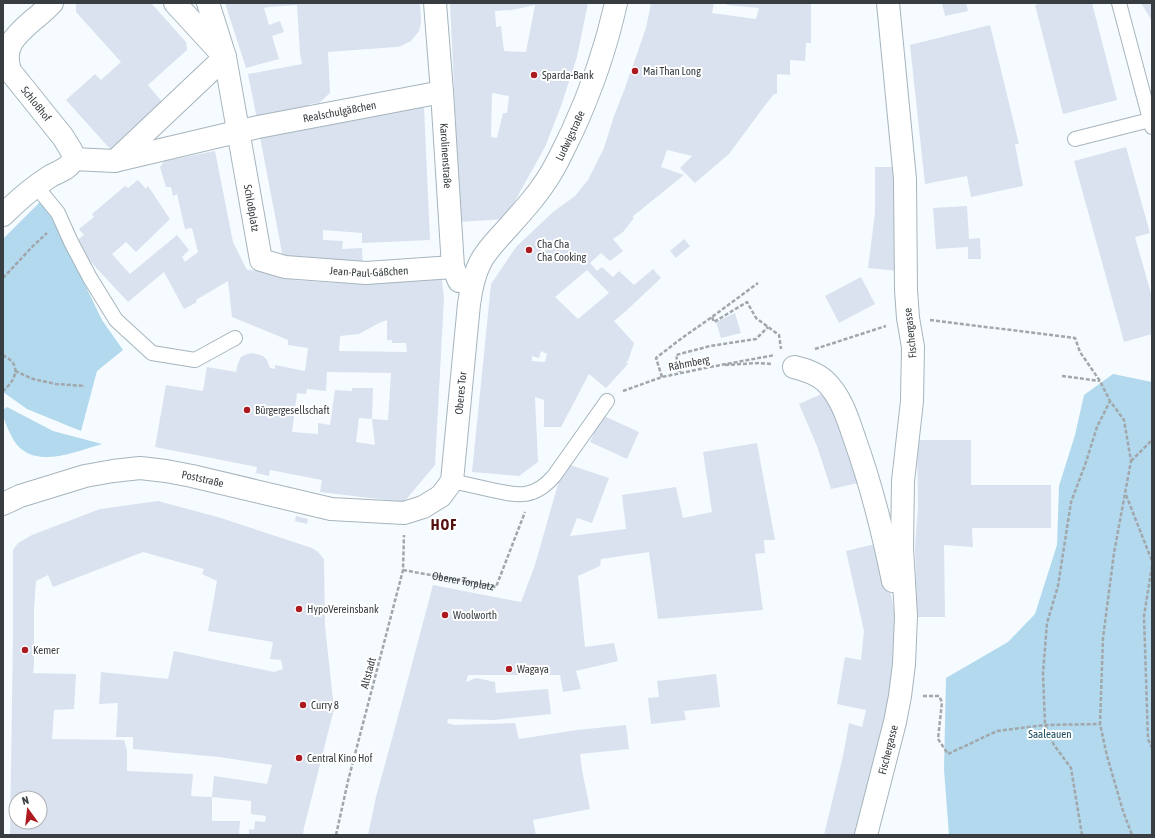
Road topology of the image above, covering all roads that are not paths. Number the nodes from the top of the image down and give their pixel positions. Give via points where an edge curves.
1 (52, 3) edge
2 (175, 3) edge
3 (208, 3) edge
4 (435, 3) edge
5 (616, 3) edge
6 (888, 3) edge
7 (1119, 3) edge
8 (225, 57) junction
9 (442, 92) junction
10 (1151, 124) edge
11 (238, 132) junction
12 (1075, 139) dead end
13 (73, 159) junction
14 (114, 161) junction
15 (36, 186) junction
16 (3, 215) edge
17 (488, 250) joint
18 (285, 267) joint
19 (453, 267) junction
20 (469, 304) junction
21 (235, 338) dead end
22 (787, 361) road end
23 (607, 401) road end
24 (452, 481) junction
25 (3, 504) edge
26 (904, 664) junction
27 (866, 835) edge

1 - 13 street, Schloßhof via 14,38 7,58 10,71 63,137 73,154
2 - 8 street
3 - 8 street, Schloßplatz
4 - 9 street, Karolinenstraße
5 - 17 street, Ludwigstraße via 590,90 552,173
6 - 26 street, Fischergasse via 905,178 906,290 913,347 912,401 903,482 902,548 906,616
7 - 10 lane
8 - 11 street, Schloßplatz
8 - 14 street
9 - 11 street, Realschulgäßchen
9 - 19 street, Karolinenstraße
10 - 12 lane
11 - 14 street
11 - 18 street, Schloßplatz via 261,260
13 - 14 street
13 - 15 street via 68,166
15 - 16 street
15 - 21 lane via 58,213 90,278 116,320 152,353 195,360
17 - 20 street, Oberes Tor via 476,272
18 - 19 street, Jean-Paul-Gäßchen via 366,273
19 - 20 street, Karolinenstraße
20 - 24 street, Oberes Tor
22 - 26 street, Fischergasse via 817,374 825,381 847,416 874,497 886,545 899,613
23 - 24 lane via 548,484 526,494 513,494
24 - 25 street, Poststraße via 441,496 423,507 404,513 331,509 172,472 140,468 85,476 20,496
26 - 27 street, Fischergasse via 895,722

